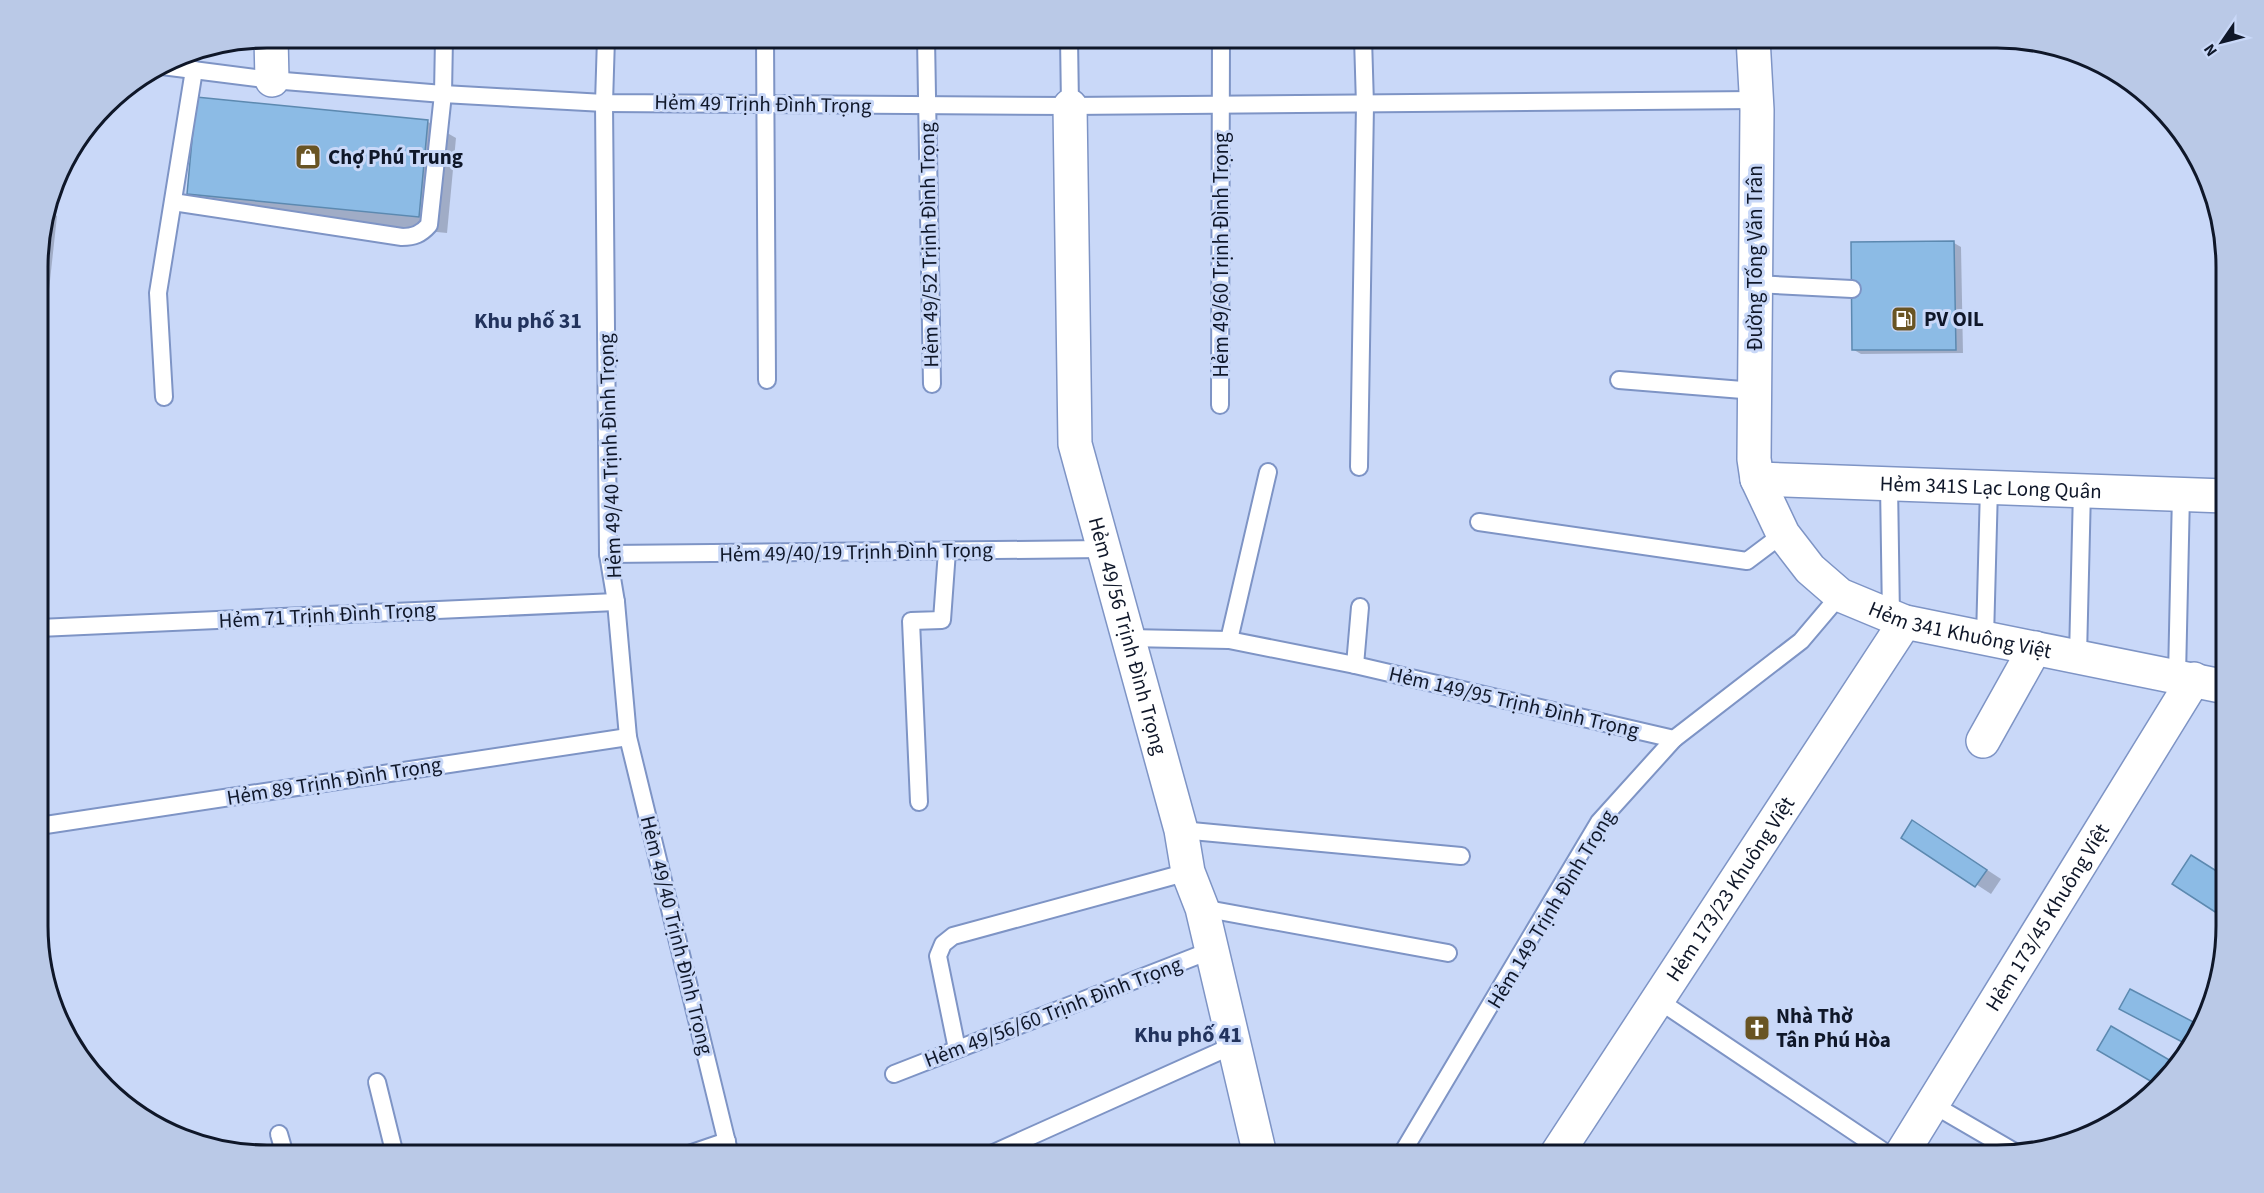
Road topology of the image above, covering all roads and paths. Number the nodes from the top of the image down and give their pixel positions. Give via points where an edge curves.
1 (271, 48) edge
2 (444, 48) edge
3 (606, 48) edge
4 (765, 48) edge
5 (926, 48) edge
6 (1069, 48) edge
7 (1221, 48) edge
8 (1363, 48) edge
9 (1753, 48) edge
10 (177, 68) edge
11 (194, 70) junction
12 (272, 80) junction
13 (443, 94) junction
14 (1756, 100) junction
15 (603, 103) junction
16 (766, 104) junction
17 (1222, 104) junction
18 (1365, 105) junction
19 (927, 106) junction
20 (1070, 106) junction
21 (173, 202) junction
22 (1755, 284) junction
23 (1852, 288) dead end
24 (767, 380) dead end
25 (1619, 380) dead end
26 (932, 384) dead end
27 (1755, 392) junction
28 (164, 397) dead end
29 (1220, 405) dead end
30 (1359, 467) dead end
31 (1268, 472) dead end
32 (1757, 479) junction
33 (1889, 484) junction
34 (1989, 487) junction
35 (2082, 490) junction
36 (2181, 494) junction
37 (2216, 496) edge
38 (1479, 522) dead end
39 (1783, 534) junction
40 (1104, 549) junction
41 (947, 551) junction
42 (608, 554) junction
43 (1840, 595) junction
44 (616, 602) junction
45 (1360, 607) dead end
46 (1898, 619) junction
47 (48, 628) edge
48 (1128, 638) junction
49 (1985, 638) junction
50 (1229, 640) junction
51 (2036, 648) junction
52 (2078, 656) junction
53 (1354, 665) junction
54 (2186, 677) junction
55 (2216, 684) edge
56 (628, 737) junction
57 (1674, 739) junction
58 (1983, 741) dead end
59 (919, 802) dead end
60 (48, 825) edge
61 (1181, 830) junction
62 (1461, 856) dead end
63 (1188, 872) junction
64 (1202, 908) junction
65 (1212, 950) junction
66 (1448, 953) dead end
67 (1658, 1000) junction
68 (1234, 1045) junction
69 (957, 1049) junction
70 (894, 1074) dead end
71 (377, 1082) dead end
72 (1932, 1104) junction
73 (279, 1134) dead end
74 (282, 1145) edge
75 (393, 1145) edge
76 (728, 1145) edge
77 (1010, 1145) edge
78 (1258, 1145) edge
79 (1407, 1145) edge
80 (1563, 1145) edge
81 (1874, 1145) edge
82 (1907, 1145) edge
83 (2003, 1145) edge

1 - 12 street
2 - 13 lane
3 - 15 lane, Hẻm 49/40 Trịnh Đình Trọng
4 - 16 lane
5 - 19 lane, Hẻm 49/52 Trịnh Đình Trọng
6 - 20 lane
7 - 17 lane, Hẻm 49/60 Trịnh Đình Trọng
8 - 18 lane
9 - 14 street, Đường Tống Văn Trân
10 - 11 lane, Hẻm 49 Trịnh Đình Trọng
11 - 12 lane, Hẻm 49 Trịnh Đình Trọng
11 - 21 lane
12 - 13 lane, Hẻm 49 Trịnh Đình Trọng
13 - 15 lane, Hẻm 49 Trịnh Đình Trọng
13 - 21 lane via 429,225 417,235 402,237
14 - 18 lane, Hẻm 49 Trịnh Đình Trọng
14 - 22 street, Đường Tống Văn Trân
15 - 16 lane, Hẻm 49 Trịnh Đình Trọng
15 - 42 lane, Hẻm 49/40 Trịnh Đình Trọng
16 - 19 lane, Hẻm 49 Trịnh Đình Trọng
16 - 24 lane
17 - 18 lane, Hẻm 49 Trịnh Đình Trọng
17 - 20 lane, Hẻm 49 Trịnh Đình Trọng
17 - 29 lane, Hẻm 49/60 Trịnh Đình Trọng
18 - 30 lane
19 - 20 lane, Hẻm 49 Trịnh Đình Trọng
19 - 26 lane, Hẻm 49/52 Trịnh Đình Trọng
20 - 40 street, Hẻm 49/56 Trịnh Đình Trọng via 1075,444
21 - 28 lane via 158,293
22 - 23 lane
22 - 27 street, Đường Tống Văn Trân
25 - 27 lane
27 - 32 street, Đường Tống Văn Trân
31 - 50 lane
32 - 33 street, Hẻm 341S Lạc Long Quân
32 - 39 street, Hẻm 341 Khuông Việt
33 - 34 street, Hẻm 341S Lạc Long Quân
33 - 46 lane
34 - 35 street, Hẻm 341S Lạc Long Quân
34 - 49 lane
35 - 36 street, Hẻm 341S Lạc Long Quân
35 - 52 lane
36 - 37 street, Hẻm 341S Lạc Long Quân
36 - 54 lane
38 - 39 lane via 1747,561
39 - 43 street, Hẻm 341 Khuông Việt via 1810,569
40 - 41 lane, Hẻm 49/40/19 Trịnh Đình Trọng
40 - 48 street, Hẻm 49/56 Trịnh Đình Trọng
41 - 42 lane, Hẻm 49/40/19 Trịnh Đình Trọng
41 - 59 lane via 942,620 911,621
42 - 44 lane, Hẻm 49/40 Trịnh Đình Trọng
43 - 46 street, Hẻm 341 Khuông Việt
43 - 57 lane, Hẻm 149 Trịnh Đình Trọng via 1801,641
44 - 47 lane, Hẻm 71 Trịnh Đình Trọng
44 - 56 lane, Hẻm 49/40 Trịnh Đình Trọng
45 - 53 lane
46 - 49 street, Hẻm 341 Khuông Việt
46 - 67 street, Hẻm 173/23 Khuông Việt
48 - 50 lane, Hẻm 149/95 Trịnh Đình Trọng
48 - 61 street, Hẻm 49/56 Trịnh Đình Trọng
49 - 51 street, Hẻm 341 Khuông Việt
50 - 53 lane, Hẻm 149/95 Trịnh Đình Trọng
51 - 52 street, Hẻm 341 Khuông Việt
51 - 58 street
52 - 54 street, Hẻm 341 Khuông Việt
53 - 57 lane, Hẻm 149/95 Trịnh Đình Trọng
54 - 55 street, Hẻm 341 Khuông Việt
54 - 72 street, Hẻm 173/45 Khuông Việt
56 - 60 lane, Hẻm 89 Trịnh Đình Trọng
56 - 76 lane, Hẻm 49/40 Trịnh Đình Trọng
57 - 79 lane, Hẻm 149 Trịnh Đình Trọng via 1599,822
61 - 62 lane
61 - 63 street, Hẻm 49/56 Trịnh Đình Trọng
63 - 64 street, Hẻm 49/56 Trịnh Đình Trọng
63 - 69 lane via 953,936 943,944 938,956
64 - 65 street, Hẻm 49/56 Trịnh Đình Trọng
64 - 66 lane
65 - 68 street, Hẻm 49/56 Trịnh Đình Trọng
65 - 69 lane, Hẻm 49/56/60 Trịnh Đình Trọng
67 - 80 street, Hẻm 173/23 Khuông Việt
67 - 81 lane
68 - 77 lane
68 - 78 street, Hẻm 49/56 Trịnh Đình Trọng
69 - 70 lane, Hẻm 49/56/60 Trịnh Đình Trọng
71 - 75 lane
72 - 82 street, Hẻm 173/45 Khuông Việt
72 - 83 lane
73 - 74 lane

